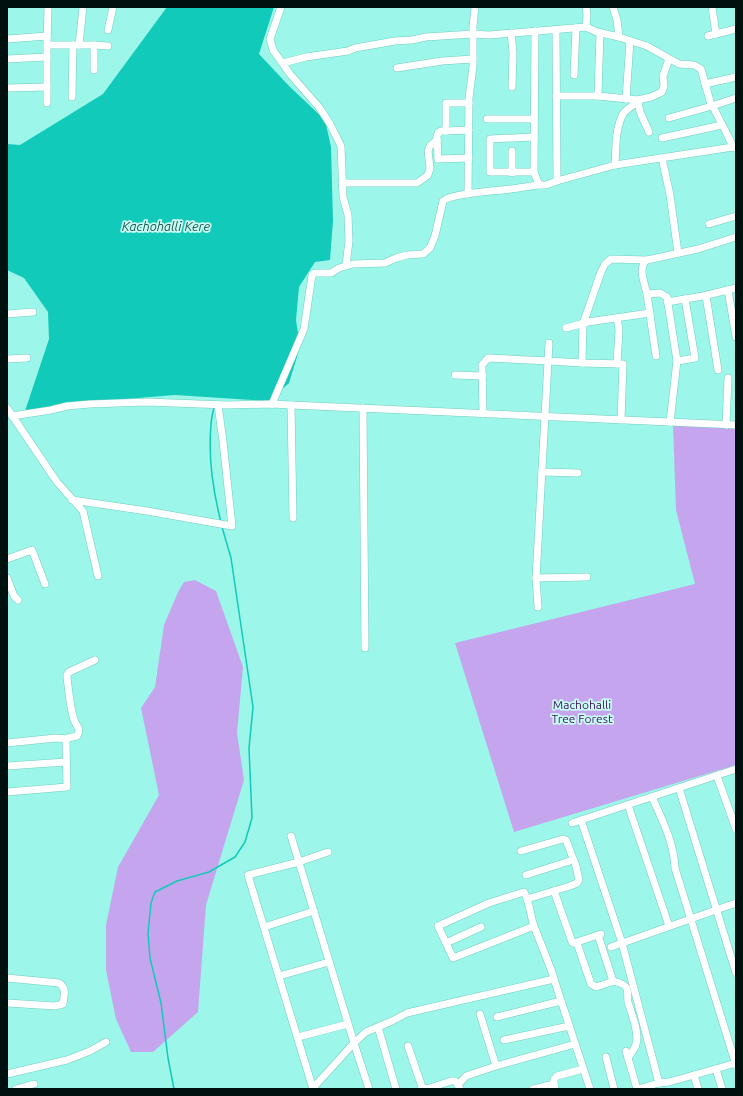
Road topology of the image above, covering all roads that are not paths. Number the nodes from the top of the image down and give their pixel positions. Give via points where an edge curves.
1 (48, 7) edge
2 (83, 7) edge
3 (113, 7) edge
4 (281, 7) edge
5 (475, 7) edge
6 (586, 7) edge
7 (613, 7) edge
8 (712, 7) edge
9 (586, 27) junction
10 (576, 28) junction
11 (108, 30) dead end
12 (556, 30) junction
13 (736, 30) edge
14 (535, 31) junction
15 (511, 33) junction
16 (600, 33) junction
17 (473, 34) junction
18 (716, 34) junction
19 (47, 36) junction
20 (708, 36) dead end
21 (619, 37) junction
22 (7, 39) edge
23 (630, 41) junction
24 (47, 45) junction
25 (76, 45) junction
26 (94, 45) junction
27 (108, 46) dead end
28 (47, 57) junction
29 (7, 59) edge
30 (473, 59) junction
31 (669, 59) junction
32 (283, 63) junction
33 (397, 68) dead end
34 (94, 70) dead end
35 (574, 75) dead end
36 (736, 77) edge
37 (705, 84) junction
38 (47, 87) junction
39 (512, 87) dead end
40 (7, 88) edge
41 (556, 96) junction
42 (598, 96) junction
43 (72, 97) dead end
44 (736, 98) edge
45 (626, 99) junction
46 (638, 101) junction
47 (47, 103) dead end
48 (469, 103) junction
49 (712, 106) junction
50 (669, 118) dead end
51 (487, 119) dead end
52 (534, 119) junction
53 (722, 125) junction
54 (469, 130) junction
55 (446, 131) junction
56 (649, 132) dead end
57 (534, 138) junction
58 (662, 138) dead end
59 (437, 140) junction
60 (734, 147) edge
61 (512, 151) dead end
62 (469, 158) junction
63 (662, 158) junction
64 (615, 165) junction
65 (534, 172) junction
66 (512, 173) junction
67 (557, 181) junction
68 (342, 183) junction
69 (539, 185) junction
70 (468, 194) junction
71 (736, 216) edge
72 (709, 224) dead end
73 (736, 237) edge
74 (678, 253) junction
75 (647, 260) junction
76 (346, 265) junction
77 (736, 288) edge
78 (728, 290) junction
79 (647, 294) junction
80 (706, 296) junction
81 (685, 299) junction
82 (667, 302) junction
83 (33, 312) dead end
84 (650, 313) junction
85 (7, 314) edge
86 (617, 318) junction
87 (582, 324) junction
88 (566, 328) dead end
89 (736, 338) edge
90 (549, 343) dead end
91 (656, 356) dead end
92 (27, 358) dead end
93 (7, 359) edge
94 (677, 361) junction
95 (548, 362) junction
96 (582, 363) junction
97 (617, 364) junction
98 (718, 370) dead end
99 (454, 375) dead end
100 (483, 376) junction
101 (728, 378) dead end
102 (272, 404) junction
103 (215, 405) junction
104 (291, 405) junction
105 (7, 408) edge
106 (363, 408) junction
107 (483, 414) junction
108 (12, 416) junction
109 (544, 417) junction
110 (621, 420) junction
111 (670, 422) junction
112 (726, 424) junction
113 (736, 425) edge
114 (542, 472) junction
115 (578, 473) dead end
116 (72, 500) junction
117 (293, 518) dead end
118 (7, 559) edge
119 (98, 576) dead end
120 (587, 577) dead end
121 (7, 578) edge
122 (536, 578) junction
123 (45, 584) dead end
124 (18, 600) dead end
125 (538, 607) dead end
126 (364, 648) dead end
127 (95, 660) dead end
128 (67, 739) junction
129 (7, 743) edge
130 (66, 762) junction
131 (7, 766) edge
132 (736, 769) edge
133 (717, 776) junction
134 (679, 788) junction
135 (7, 792) edge
136 (652, 797) junction
137 (628, 805) junction
138 (581, 820) junction
139 (572, 823) dead end
140 (736, 829) edge
141 (291, 836) dead end
142 (521, 851) dead end
143 (328, 852) dead end
144 (573, 860) junction
145 (299, 862) junction
146 (526, 875) dead end
147 (554, 891) junction
148 (527, 898) junction
149 (736, 904) edge
150 (716, 910) junction
151 (314, 911) junction
152 (691, 918) junction
153 (264, 926) junction
154 (534, 926) junction
155 (669, 926) junction
156 (481, 927) dead end
157 (577, 942) junction
158 (446, 943) junction
159 (622, 943) junction
160 (611, 947) dead end
161 (329, 962) junction
162 (736, 974) edge
163 (279, 976) junction
164 (7, 978) edge
165 (554, 979) junction
166 (612, 981) junction
167 (561, 1001) junction
168 (7, 1003) edge
169 (480, 1014) dead end
170 (497, 1017) dead end
171 (348, 1024) junction
172 (569, 1026) junction
173 (378, 1027) junction
174 (298, 1037) junction
175 (504, 1040) dead end
176 (106, 1042) dead end
177 (354, 1043) junction
178 (575, 1044) junction
179 (408, 1046) dead end
180 (606, 1056) dead end
181 (736, 1064) edge
182 (496, 1066) junction
183 (583, 1068) junction
184 (716, 1069) junction
185 (7, 1074) edge
186 (694, 1075) junction
187 (659, 1083) junction
188 (34, 1084) dead end
189 (670, 1085) edge
190 (555, 1086) edge
191 (459, 1087) edge
192 (16, 1089) edge
193 (314, 1089) edge
194 (369, 1089) edge
195 (396, 1089) edge
196 (533, 1089) edge
197 (590, 1089) edge
198 (614, 1089) edge
199 (640, 1089) edge
200 (698, 1089) edge
201 (722, 1089) edge

1 - 19 street
2 - 25 street
3 - 11 street
4 - 32 street via 270,40 273,50
5 - 17 street
6 - 9 street
7 - 21 street
8 - 18 street
9 - 10 street
9 - 16 street
10 - 12 street
10 - 35 street
12 - 14 street
12 - 41 street
13 - 18 street
14 - 15 street
14 - 52 street
15 - 17 street
15 - 39 street
16 - 21 street
16 - 42 street
17 - 30 street
17 - 32 street via 437,35 383,43
18 - 20 street
19 - 22 street
19 - 24 street
21 - 23 street
23 - 31 street via 647,46
23 - 45 street
24 - 25 street
24 - 28 street
25 - 26 street
25 - 43 street
26 - 27 street
26 - 34 street
28 - 29 street
28 - 38 street
30 - 33 street
30 - 48 street
31 - 37 street via 701,69
31 - 46 street via 663,76 662,92
32 - 68 street via 319,107 338,139 341,146
36 - 37 street
37 - 49 street
38 - 40 street
38 - 47 street
41 - 42 street
41 - 67 street
42 - 45 street
44 - 49 street
45 - 46 street
46 - 56 street
46 - 64 street via 624,114 620,123
48 - 54 street
48 - 55 street via 443,104
49 - 50 street
49 - 53 street
51 - 52 street
52 - 57 street
53 - 58 street
53 - 60 street
54 - 55 street
54 - 62 street
55 - 59 street via 438,133
57 - 65 street
57 - 66 street via 490,139 490,172
59 - 62 street via 438,159
59 - 68 street via 428,151 428,175 417,183
60 - 63 street
61 - 66 street
62 - 70 street
63 - 64 street
63 - 74 street
64 - 67 street
65 - 66 street
65 - 69 street
67 - 69 street
68 - 76 street via 348,215 349,241
69 - 70 street
70 - 76 street via 446,198 443,201 435,236 430,248 423,254 385,263
71 - 72 street
73 - 74 street
74 - 75 street
75 - 79 street via 642,266
75 - 87 street via 611,259 605,264
76 - 102 street via 331,273 312,275 304,329
77 - 78 street
78 - 80 street
78 - 89 street
79 - 82 street via 660,293 667,297
79 - 84 street
80 - 81 street
80 - 98 street
81 - 82 street
81 - 94 street via 695,358
82 - 94 street
83 - 85 street
84 - 86 street
84 - 91 street
86 - 87 street
86 - 97 street
87 - 88 street
87 - 96 street
90 - 95 street
92 - 93 street
94 - 111 street
95 - 96 street
95 - 100 street via 488,358 482,365
95 - 109 street
96 - 97 street
97 - 110 street via 623,364
99 - 100 street
100 - 107 street
101 - 112 street
102 - 103 street
102 - 104 street
103 - 108 street via 147,402 90,404
103 - 116 street via 223,441 232,526
104 - 106 street
104 - 117 street
105 - 108 street
106 - 107 street
106 - 126 street
107 - 109 street
108 - 116 street
109 - 110 street
109 - 114 street
110 - 111 street
111 - 112 street
112 - 113 street
114 - 115 street
114 - 122 street
116 - 119 street via 83,511
118 - 123 street via 32,550
120 - 122 street
121 - 124 street
122 - 125 street
127 - 128 street via 67,675 72,711 79,730 77,736
128 - 129 street
128 - 130 street
130 - 131 street
130 - 135 street via 67,787
132 - 133 street
133 - 134 street
133 - 140 street
134 - 136 street
134 - 150 street
136 - 137 street
136 - 152 street via 667,833
137 - 138 street
137 - 155 street
138 - 139 street
138 - 159 street
141 - 145 street
142 - 144 street via 563,838
143 - 145 street
144 - 146 street
144 - 147 street via 579,880
145 - 151 street
145 - 153 street via 248,875
147 - 148 street
147 - 157 street via 571,941
148 - 154 street
148 - 158 street via 524,892 489,903 438,926
149 - 150 street
150 - 152 street
150 - 162 street
151 - 153 street
151 - 161 street
152 - 155 street
152 - 181 street
153 - 163 street
154 - 158 street via 452,958
154 - 165 street
155 - 159 street
156 - 158 street
157 - 166 street via 591,984 596,987
157 - 166 street via 599,934
159 - 160 street
159 - 187 street
161 - 163 street
161 - 171 street
163 - 174 street
164 - 168 street via 59,983 65,990 63,1004 60,1005
165 - 167 street
165 - 173 street via 407,1013
166 - 199 street via 624,984 627,988 637,1039 634,1050 627,1054
167 - 170 street
167 - 172 street
169 - 182 street
171 - 174 street
171 - 177 street
172 - 175 street
172 - 178 street
173 - 177 street via 366,1032
173 - 195 street
174 - 193 street
176 - 185 street via 67,1060
177 - 193 street
177 - 194 street
178 - 182 street
178 - 183 street
179 - 191 street via 424,1089 451,1081 455,1081
180 - 198 street
181 - 184 street
182 - 191 street via 466,1076
183 - 190 street via 557,1076 554,1079
183 - 197 street
184 - 186 street
184 - 201 street
186 - 189 street
186 - 200 street
187 - 189 street
187 - 199 street
188 - 192 street
190 - 196 street

